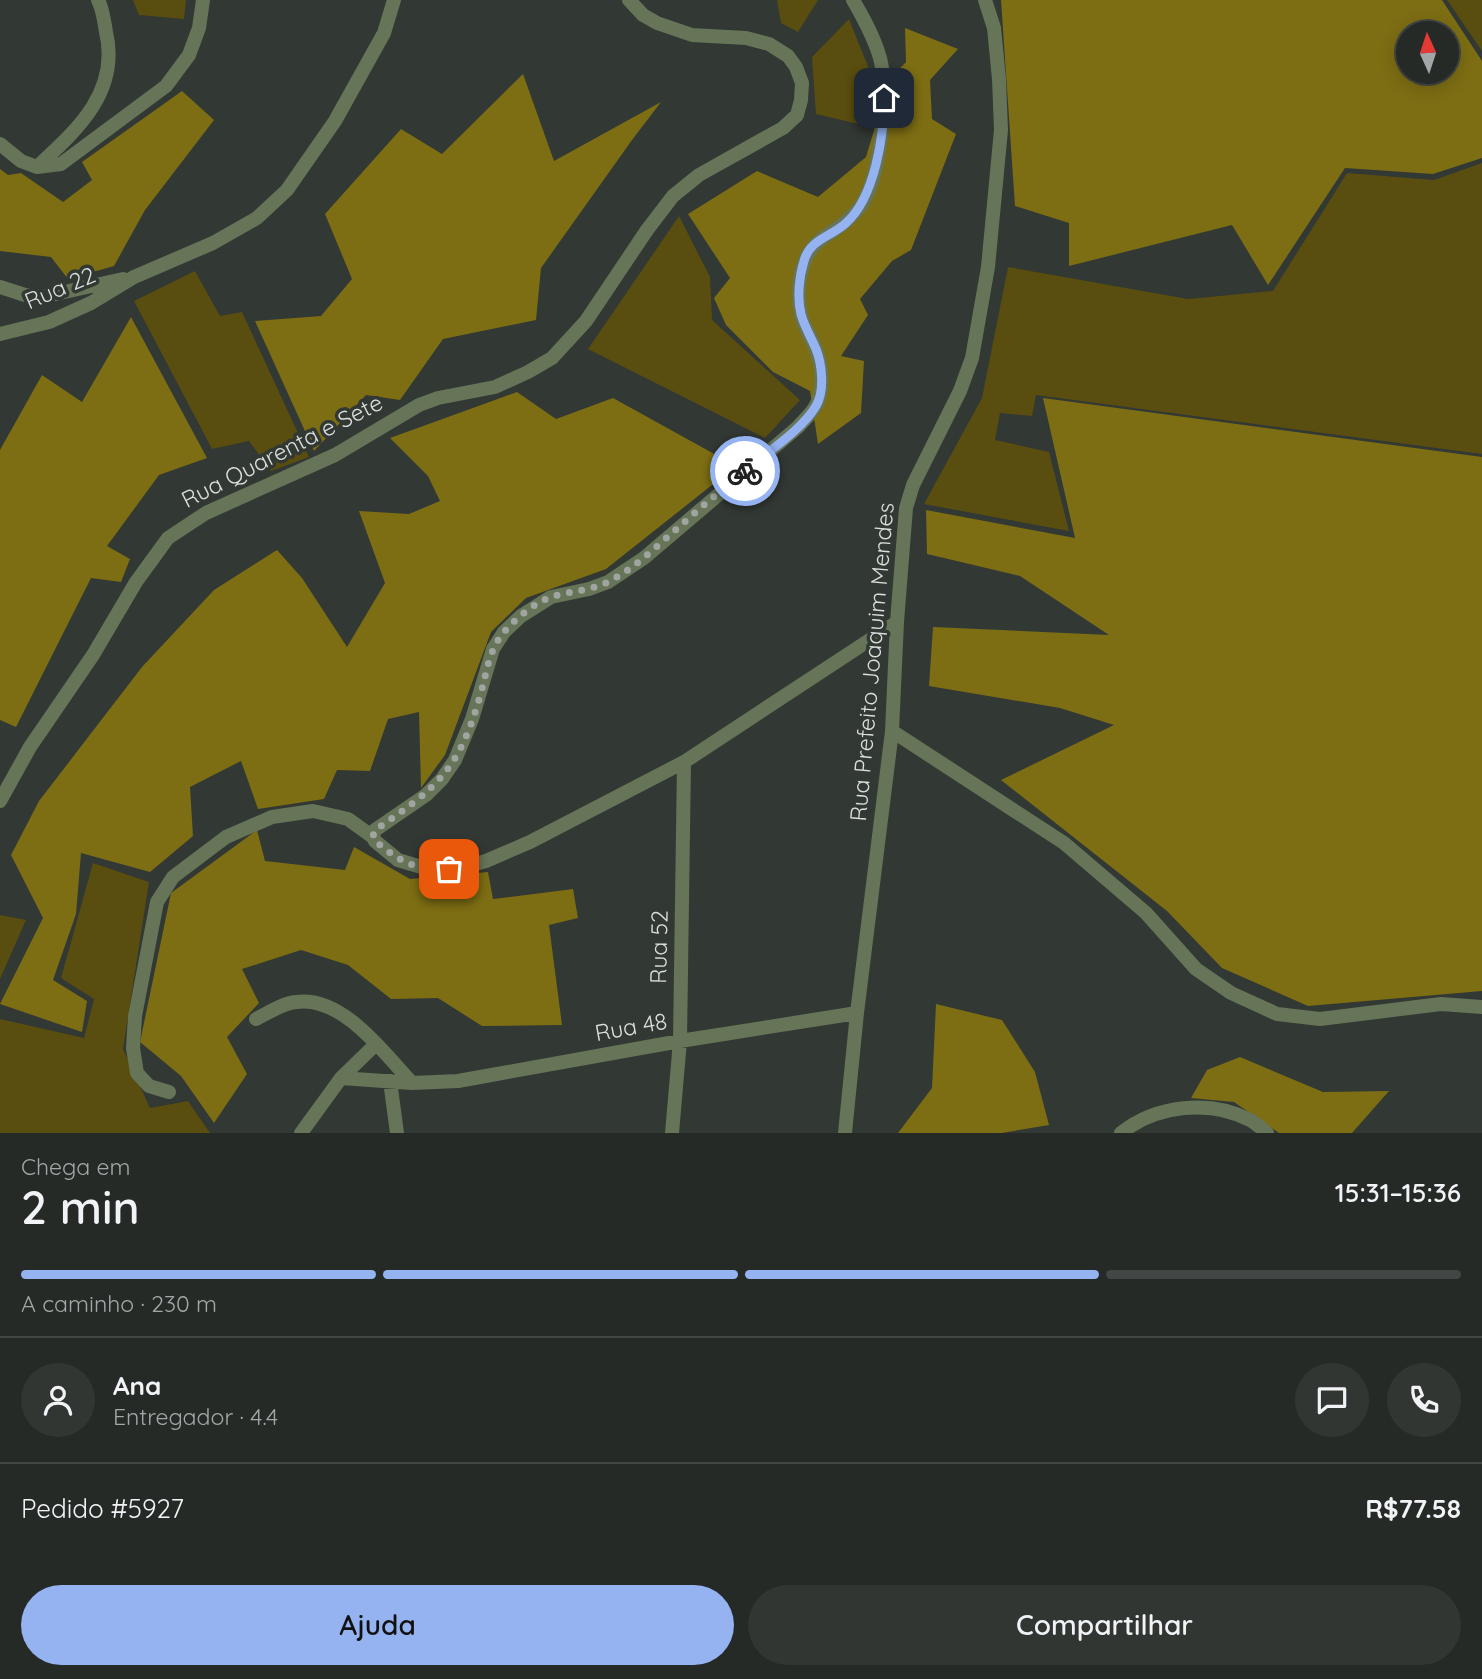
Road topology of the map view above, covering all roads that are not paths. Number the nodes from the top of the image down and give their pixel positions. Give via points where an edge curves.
1 (98, 0) edge
2 (203, 0) edge
3 (394, 0) edge
4 (629, 0) edge
5 (853, 0) edge
6 (985, 0) edge
7 (0, 144) edge
8 (37, 167) junction
9 (134, 277) junction
10 (0, 288) edge
11 (1, 335) edge
12 (897, 622) junction
13 (892, 731) junction
14 (684, 762) junction
15 (0, 801) edge
16 (373, 836) junction
17 (1482, 1007) edge
18 (857, 1013) junction
19 (256, 1019) dead end
20 (680, 1041) junction
21 (376, 1044) junction
22 (341, 1078) junction
23 (390, 1081) junction
24 (412, 1083) junction
25 (169, 1092) dead end
26 (300, 1133) edge
27 (397, 1133) edge
28 (672, 1133) edge
29 (845, 1133) edge
30 (1121, 1133) edge
31 (1267, 1133) edge

1 - 8 street via 109,45 97,103 74,133
2 - 8 street via 189,55 166,86 61,164
3 - 9 street via 384,33 335,121 287,190 246,225
4 - 15 street, Rua Quarenta e Sete via 643,15 668,27 692,35 746,38 769,44 788,56 802,83 797,116 673,195 586,321 552,358 495,387 419,405 335,455 206,513 168,538 30,747
5 - 16 street via 880,59 884,116 874,174 862,206 845,224 816,241 804,260 800,306 820,368 816,406 798,427 644,558 608,582 551,597 504,632 493,649 455,760 426,795 375,830
6 - 12 street, Rua Prefeito Joaquim Mendes via 995,40 1001,130 988,267 972,358 906,508
7 - 8 street
9 - 10 street via 42,297
9 - 11 street, Rua 22 via 49,322
12 - 13 street, Rua Prefeito Joaquim Mendes
12 - 14 street
13 - 17 street via 1064,843 1146,913 1196,969 1231,993 1277,1014 1320,1019 1441,1004
13 - 18 street, Rua Prefeito Joaquim Mendes
14 - 16 street via 530,842 466,867 411,866
14 - 20 street, Rua 52
16 - 25 street via 348,819 313,811 272,817 226,837 173,877 158,902 133,1048 138,1073 149,1086
18 - 20 street, Rua 48
18 - 29 street, Rua Prefeito Joaquim Mendes
19 - 21 street via 294,1002 315,1001 341,1012
20 - 24 street, Rua 48 via 458,1081
20 - 28 street, Rua 52
21 - 22 street
21 - 24 street
22 - 23 street, Rua 48
22 - 26 street
23 - 24 street, Rua 48
23 - 27 street
30 - 31 street via 1159,1114 1186,1107 1238,1116

